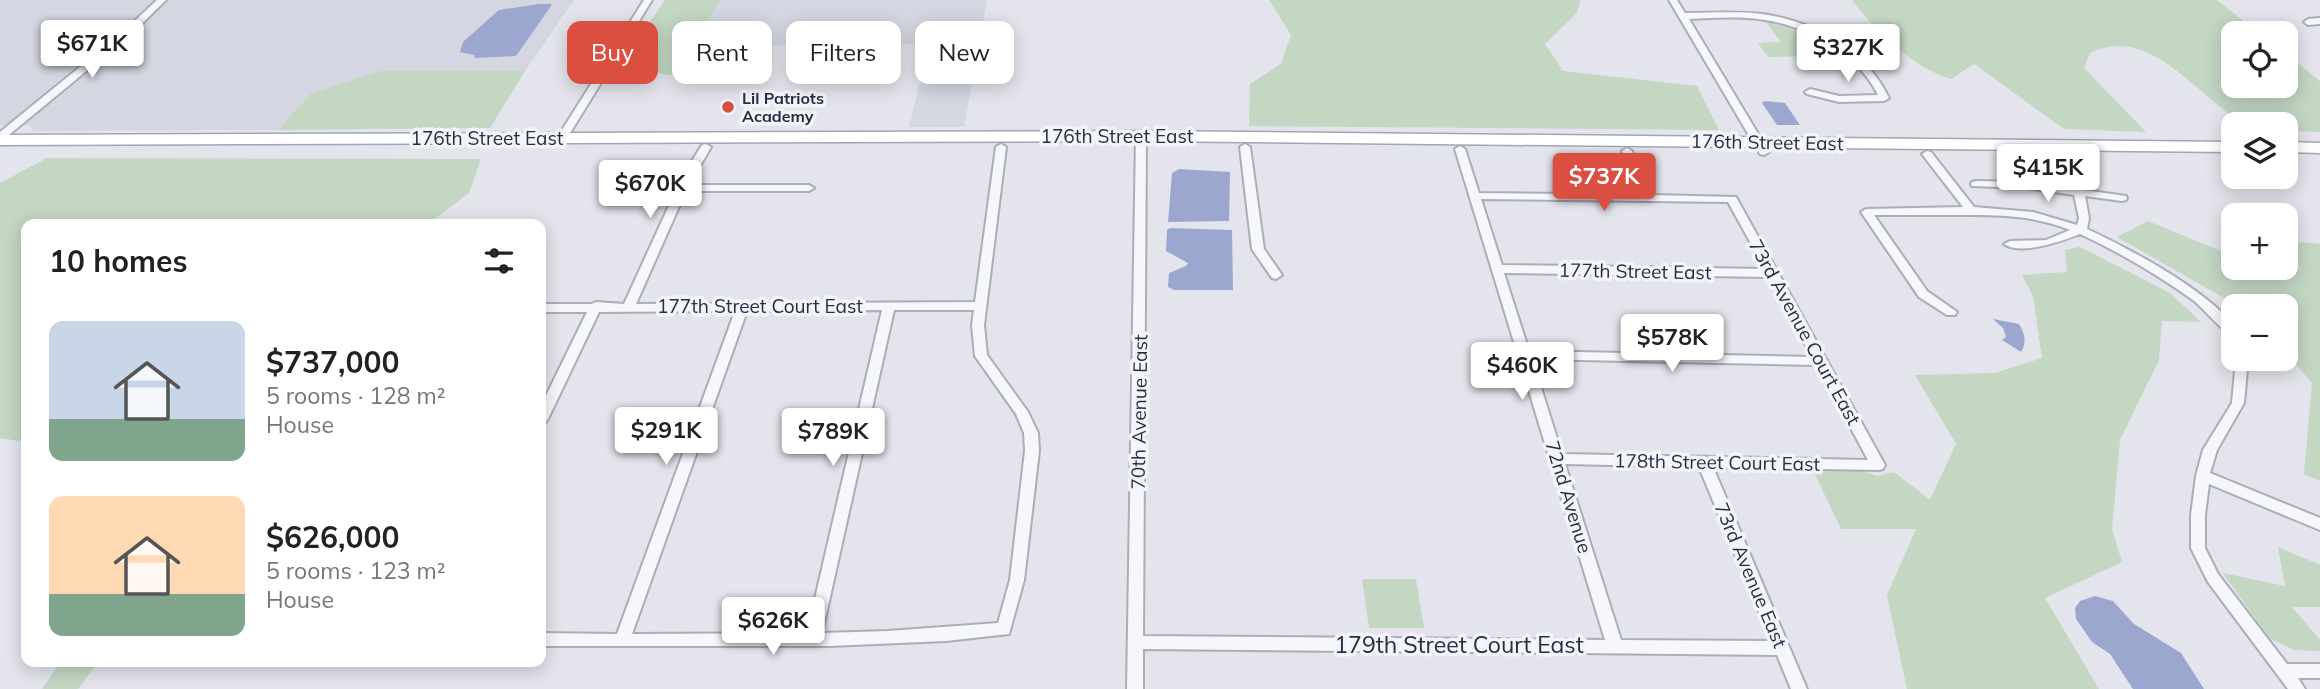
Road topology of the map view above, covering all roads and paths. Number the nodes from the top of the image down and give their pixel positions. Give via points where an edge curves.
1 (162, 0) edge
2 (648, 0) edge
3 (1673, 0) edge
4 (1683, 16) junction
5 (2320, 21) edge
6 (2308, 22) dead end
7 (1810, 92) dead end
8 (0, 138) edge
9 (489, 138) junction
10 (562, 138) junction
11 (1141, 141) junction
12 (1001, 146) junction
13 (1967, 146) junction
14 (706, 147) junction
15 (1245, 147) junction
16 (1761, 147) junction
17 (2221, 147) edge
18 (2298, 147) edge
19 (415, 148) junction
20 (2320, 148) edge
21 (1460, 149) junction
22 (0, 150) edge
23 (1627, 150) junction
24 (1927, 153) junction
25 (2221, 156) edge
26 (2298, 156) edge
27 (2320, 156) edge
28 (1976, 184) dead end
29 (682, 188) junction
30 (809, 188) dead end
31 (2079, 193) junction
32 (1475, 196) junction
33 (1648, 198) junction
34 (2122, 198) dead end
35 (1866, 212) joint
36 (1972, 212) junction
37 (2081, 230) junction
38 (2010, 244) dead end
39 (1498, 269) junction
40 (1773, 273) junction
41 (1276, 275) dead end
42 (596, 306) junction
43 (629, 306) junction
44 (743, 306) junction
45 (889, 306) junction
46 (980, 306) junction
47 (546, 308) edge
48 (1951, 312) dead end
49 (2221, 317) edge
50 (1525, 355) junction
51 (1821, 361) junction
52 (2241, 371) edge
53 (546, 409) edge
54 (1557, 459) junction
55 (1704, 461) junction
56 (1878, 465) joint
57 (2203, 476) junction
58 (2320, 524) edge
59 (813, 639) junction
60 (546, 640) edge
61 (622, 640) junction
62 (1136, 642) junction
63 (1615, 646) junction
64 (1781, 648) junction
65 (2283, 671) junction
66 (2320, 671) edge
67 (1135, 689) edge
68 (1799, 689) edge
69 (2297, 689) edge

1 - 8 street
2 - 10 street
3 - 4 street
4 - 7 street via 1761,17 1794,25 1847,51 1884,98 1839,99
4 - 16 street
5 - 6 street
8 - 9 main road, 176th Street East
9 - 10 main road, 176th Street East
9 - 19 main road
10 - 11 main road, 176th Street East
11 - 12 main road, 176th Street East
11 - 15 main road, 176th Street East
11 - 16 main road, 176th Street East
11 - 62 street, 70th Avenue East
12 - 14 main road, 176th Street East
12 - 46 street
13 - 16 main road, 176th Street East
13 - 17 main road, 176th Street East
13 - 24 main road
14 - 19 main road, 176th Street East
14 - 29 street
15 - 21 main road, 176th Street East
15 - 41 street via 1258,250
16 - 23 main road, 176th Street East
16 - 24 main road, 176th Street East
18 - 20 main road
19 - 22 main road, 176th Street East
21 - 23 main road, 176th Street East
21 - 32 street, 72nd Avenue
23 - 33 street
24 - 25 main road, 176th Street East
24 - 36 street
26 - 27 main road
28 - 31 street
29 - 30 street
29 - 43 street
31 - 34 street
31 - 37 street via 2084,218
32 - 33 street
32 - 39 street, 72nd Avenue
33 - 40 street, 73rd Avenue Court East via 1732,199
35 - 36 street
35 - 48 street via 1923,294
36 - 37 street via 2030,215
37 - 38 street via 2048,243
37 - 49 street via 2192,293
39 - 40 street, 177th Street East
39 - 50 street, 72nd Avenue
40 - 51 street, 73rd Avenue Court East
42 - 43 street, 177th Street Court East
42 - 47 street, 177th Street Court East
42 - 53 street
43 - 44 street, 177th Street Court East
44 - 45 street, 177th Street Court East
44 - 61 street
45 - 46 street, 177th Street Court East
45 - 59 street
46 - 59 street via 981,356 1031,433 1017,580 1003,629
50 - 51 street
50 - 54 street, 72nd Avenue
51 - 56 street, 73rd Avenue Court East
52 - 57 street via 2238,403 2210,450
54 - 55 street, 178th Street Court East
54 - 63 street, 72nd Avenue
55 - 56 street, 178th Street Court East
55 - 64 street, 73rd Avenue East
57 - 58 street
57 - 65 street via 2198,548 2213,578
59 - 61 street
60 - 61 street
62 - 63 street, 179th Street Court East
62 - 67 street, 70th Avenue East
63 - 64 street, 179th Street Court East
64 - 68 street, 73rd Avenue East
65 - 66 street
65 - 69 street

